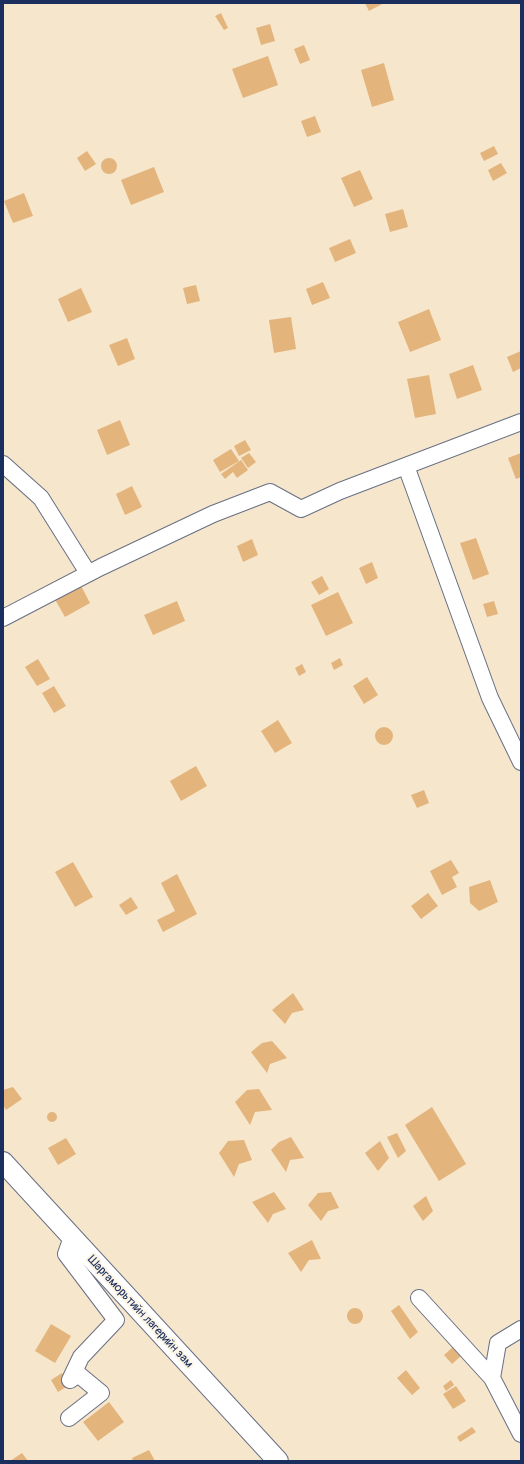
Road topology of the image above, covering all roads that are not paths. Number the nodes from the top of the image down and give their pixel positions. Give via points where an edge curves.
1 (521, 422) edge
2 (3, 464) edge
3 (406, 466) junction
4 (88, 573) junction
5 (3, 618) edge
6 (521, 762) edge
7 (3, 1162) edge
8 (72, 1237) junction
9 (419, 1298) dead end
10 (521, 1329) edge
11 (492, 1378) junction
12 (69, 1418) dead end
13 (521, 1434) edge
14 (278, 1461) edge

1 - 3 street
2 - 4 street via 42,498
3 - 4 street via 301,509 270,492 213,514
3 - 6 street via 490,698
4 - 5 street
7 - 8 street, Шаргаморьтийн лагерийн зам
8 - 12 street via 66,1254 116,1320 82,1357 70,1380 78,1374 101,1393
8 - 14 street, Шаргаморьтийн лагерийн зам
9 - 11 street
10 - 11 street via 498,1343
11 - 13 street

